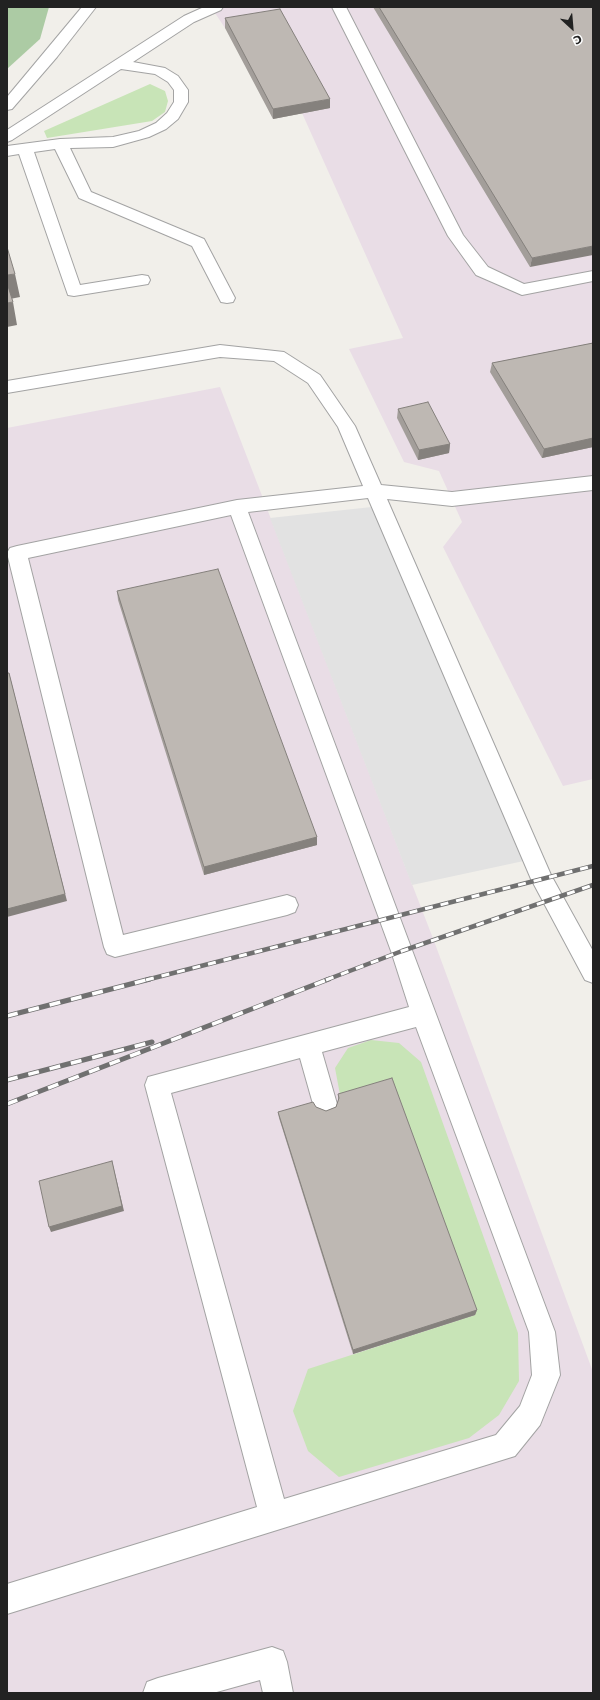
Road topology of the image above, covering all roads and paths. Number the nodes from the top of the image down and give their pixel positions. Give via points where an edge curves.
1 (89, 7) edge
2 (216, 7) edge
3 (339, 7) edge
4 (120, 65) junction
5 (7, 106) edge
6 (7, 137) edge
7 (60, 144) junction
8 (26, 149) junction
9 (7, 151) edge
10 (593, 276) edge
11 (142, 280) dead end
12 (227, 298) dead end
13 (7, 387) edge
14 (593, 483) edge
15 (375, 491) junction
16 (237, 507) junction
17 (12, 554) edge
18 (287, 905) dead end
19 (593, 973) edge
20 (423, 1014) junction
21 (308, 1045) junction
22 (325, 1104) dead end
23 (274, 1516) junction
24 (7, 1599) edge
25 (158, 1693) edge
26 (278, 1693) edge

1 - 5 street
2 - 4 street via 189,19
3 - 10 street via 456,236 482,271 522,290
4 - 6 street
4 - 7 street via 144,66 174,79 181,90 181,102 173,116 161,126 144,134 113,142
7 - 8 street
7 - 12 street via 85,196 198,243
8 - 9 street
8 - 11 street via 74,291
13 - 15 street via 220,351 278,356 314,379 346,426
14 - 15 street via 452,499
15 - 16 street
15 - 19 street via 542,879
16 - 17 street
16 - 20 street
17 - 18 street via 115,947
20 - 21 street
20 - 23 street via 542,1332 546,1375 530,1416 505,1446
21 - 22 street
21 - 23 street via 157,1085
23 - 24 street
25 - 26 street via 272,1662

